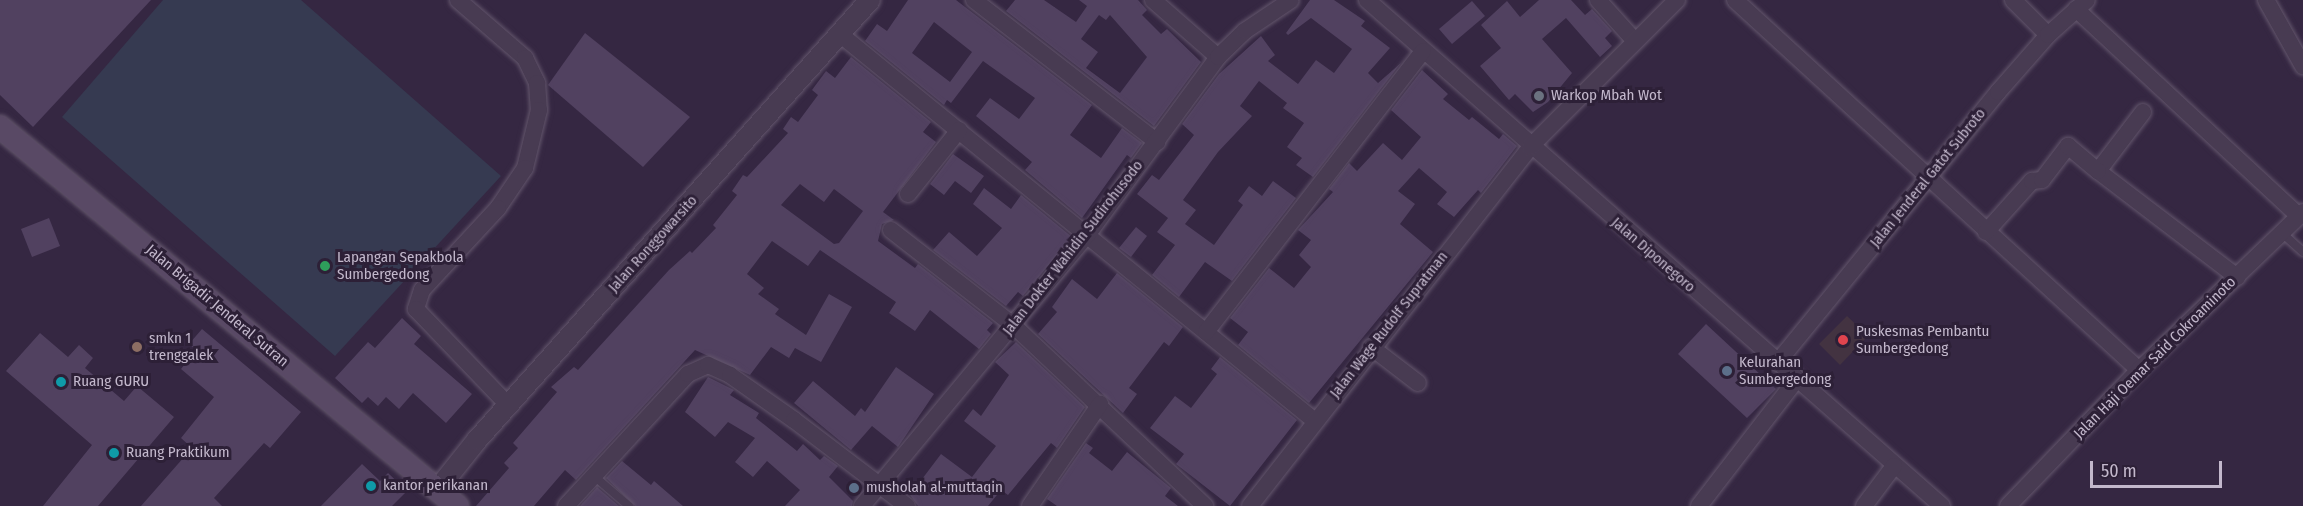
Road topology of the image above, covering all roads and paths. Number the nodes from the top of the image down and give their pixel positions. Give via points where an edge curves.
1 (458, 0) edge
2 (870, 0) edge
3 (974, 0) edge
4 (1153, 0) edge
5 (1291, 0) edge
6 (1366, 0) edge
7 (1598, 0) edge
8 (1677, 0) edge
9 (1735, 0) edge
10 (2013, 0) edge
11 (2266, 0) edge
12 (2082, 4) edge
13 (841, 35) junction
14 (2048, 35) junction
15 (1634, 40) junction
16 (1423, 51) junction
17 (1218, 57) junction
18 (2303, 66) edge
19 (2143, 112) dead end
20 (0, 127) edge
21 (959, 130) junction
22 (1157, 142) junction
23 (1530, 147) junction
24 (2098, 171) junction
25 (1928, 180) junction
26 (908, 194) dead end
27 (2301, 214) edge
28 (891, 230) dead end
29 (1986, 232) junction
30 (2282, 233) junction
31 (1088, 234) junction
32 (2303, 252) edge
33 (2237, 277) junction
34 (1013, 325) junction
35 (1206, 332) junction
36 (1371, 347) junction
37 (1777, 363) junction
38 (2139, 370) junction
39 (1796, 380) junction
40 (1418, 383) dead end
41 (1100, 404) junction
42 (508, 405) junction
43 (1315, 421) junction
44 (1894, 466) junction
45 (594, 476) junction
46 (432, 483) junction
47 (879, 485) junction
48 (457, 506) edge
49 (566, 506) edge
50 (629, 506) edge
51 (862, 506) edge
52 (907, 506) edge
53 (1030, 506) edge
54 (1205, 506) edge
55 (1250, 506) edge
56 (1699, 506) edge
57 (1864, 506) edge
58 (1942, 506) edge
59 (2008, 506) edge

1 - 42 street via 525,58 537,83 539,110 525,168 498,208 423,290 416,309
2 - 13 street, Jalan Ronggowarsito
3 - 22 street
4 - 17 street
5 - 17 street, Jalan Dokter Wahidin Sudirohusodo via 1245,31
6 - 16 street, Jalan Diponegoro
7 - 15 street
8 - 15 street, Jalan Wage Rudolf Supratman
9 - 25 street
10 - 14 street
11 - 18 street
12 - 14 street, Jalan Jenderal Gatot Subroto
12 - 27 street
13 - 21 street
13 - 42 street, Jalan Ronggowarsito
14 - 25 street, Jalan Jenderal Gatot Subroto
15 - 23 street, Jalan Wage Rudolf Supratman
16 - 23 street, Jalan Diponegoro
16 - 35 street
17 - 22 street, Jalan Dokter Wahidin Sudirohusodo
19 - 24 street
20 - 46 main road, Jalan Brigadir Jenderal Sutran
21 - 26 street
21 - 31 street
22 - 31 street, Jalan Dokter Wahidin Sudirohusodo
23 - 36 street, Jalan Wage Rudolf Supratman
23 - 37 street, Jalan Diponegoro
24 - 29 street via 2068,146 2042,180 2032,182
24 - 33 street
25 - 29 street
25 - 37 street, Jalan Jenderal Gatot Subroto
27 - 30 street, Jalan Haji Oemar Said Cokroaminoto
28 - 34 street
29 - 38 street
30 - 32 lane
30 - 33 street, Jalan Haji Oemar Said Cokroaminoto
31 - 34 street, Jalan Dokter Wahidin Sudirohusodo
31 - 35 street
33 - 38 street, Jalan Haji Oemar Said Cokroaminoto
34 - 41 street
34 - 47 street, Jalan Dokter Wahidin Sudirohusodo
35 - 43 street
36 - 40 street
36 - 43 street, Jalan Wage Rudolf Supratman
37 - 39 street, Jalan Diponegoro
38 - 59 street, Jalan Haji Oemar Said Cokroaminoto
39 - 44 street, Jalan Diponegoro
39 - 56 street
41 - 53 street
41 - 54 street
42 - 46 street, Jalan Ronggowarsito
43 - 55 street, Jalan Wage Rudolf Supratman
44 - 57 street
44 - 58 street, Jalan Diponegoro
45 - 47 street via 688,374 708,365 730,375
45 - 49 street
45 - 50 lane
46 - 48 main road, Jalan Brigadir Jenderal Sutran
47 - 51 street, Jalan Dokter Wahidin Sudirohusodo
47 - 52 street

